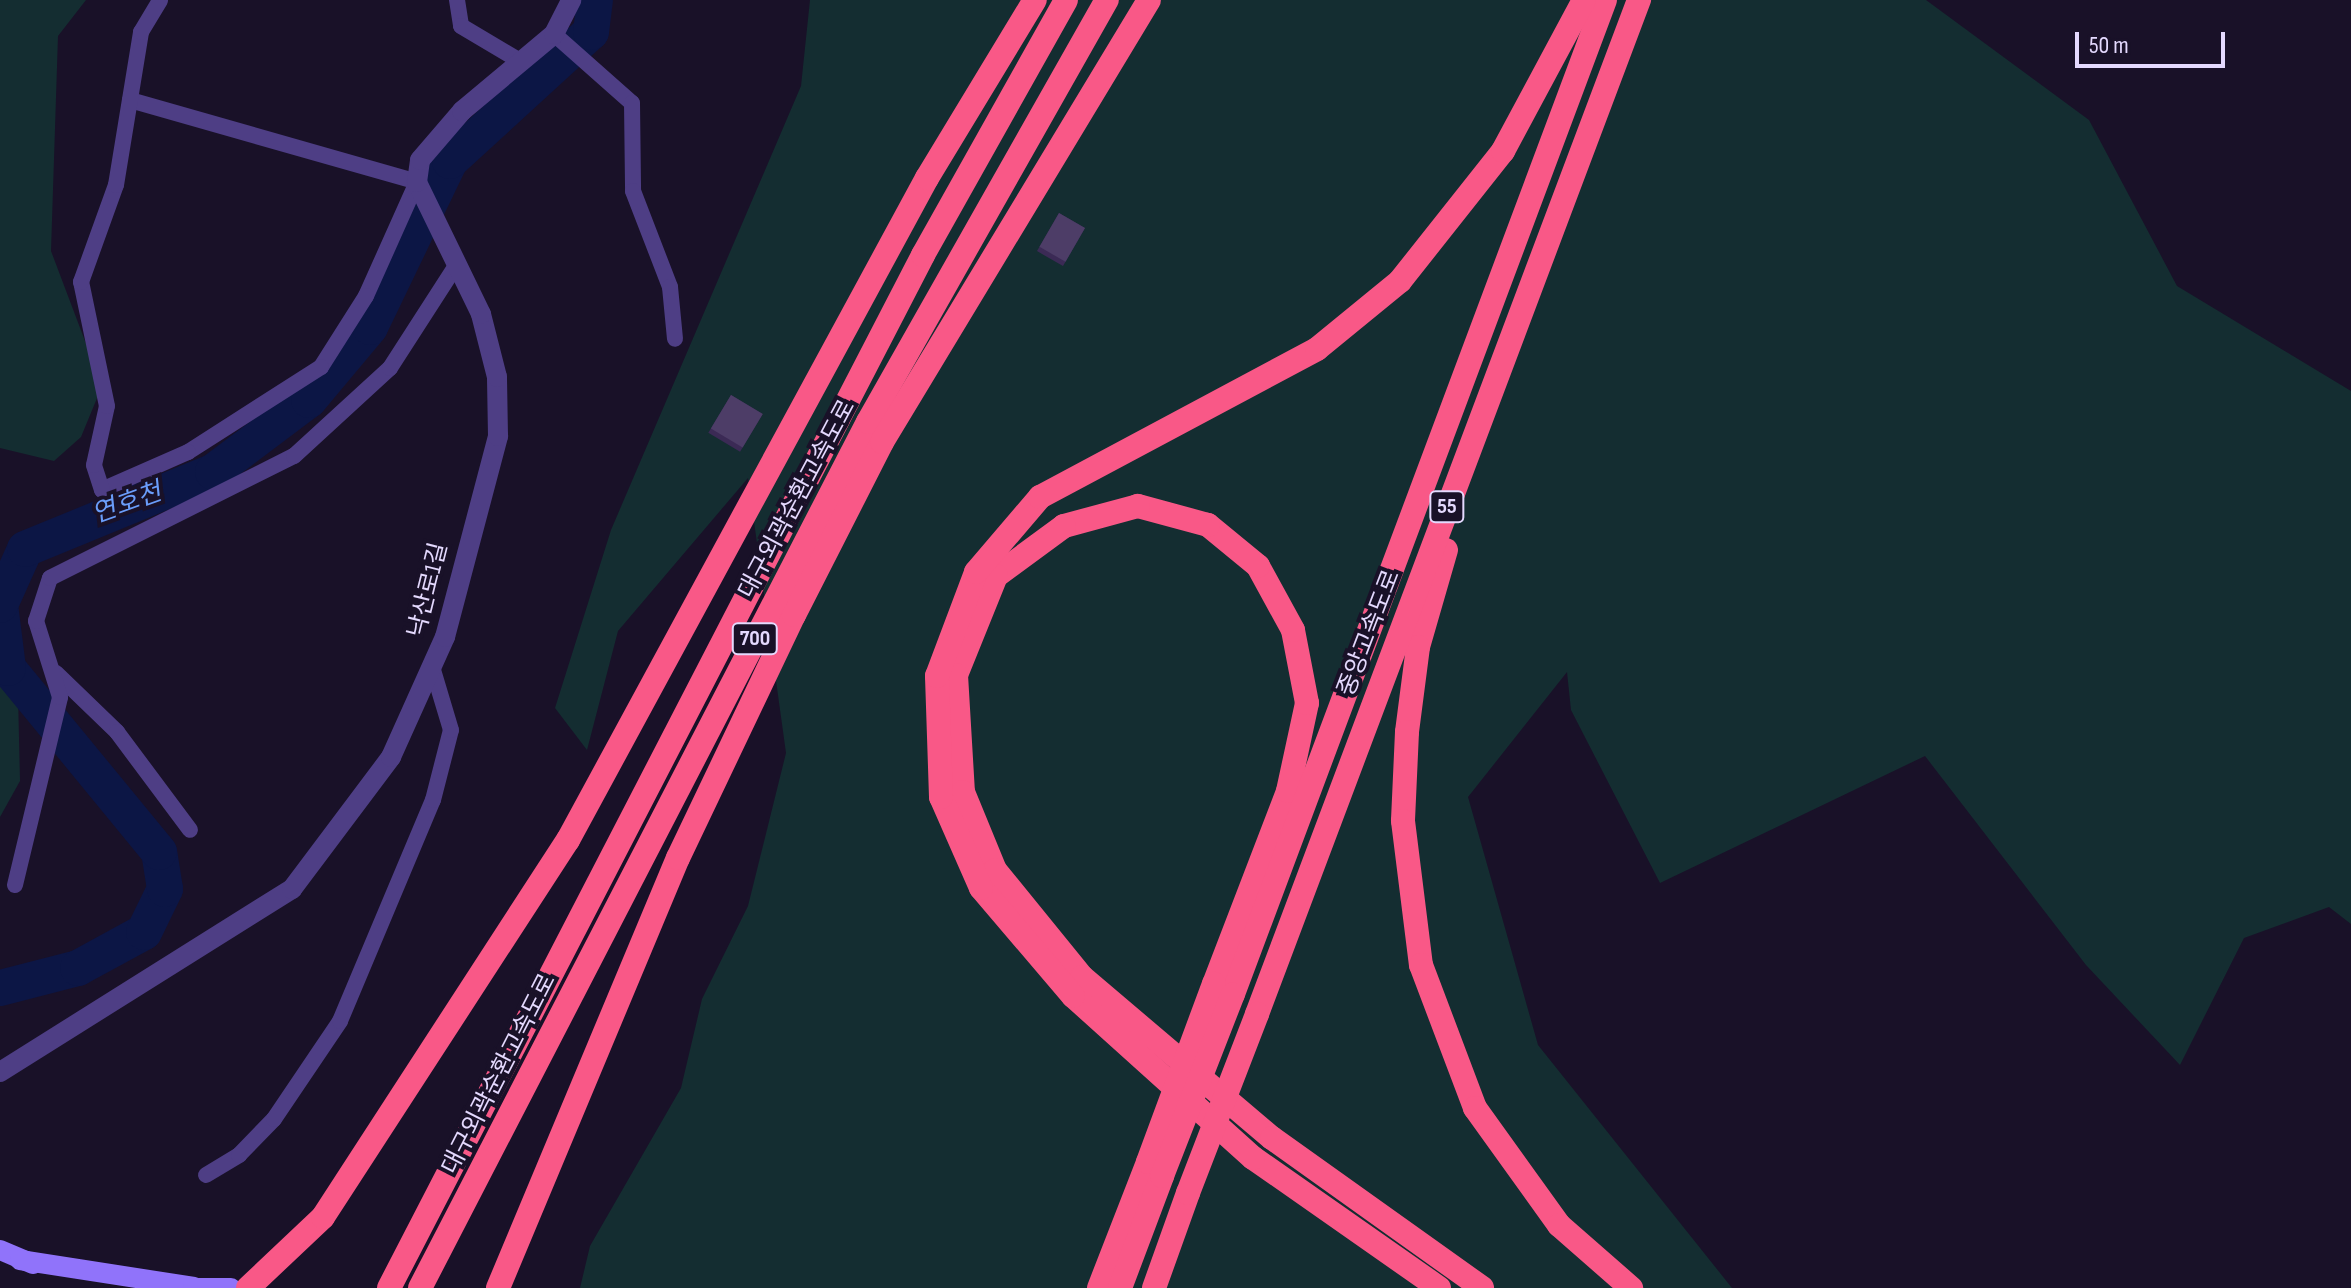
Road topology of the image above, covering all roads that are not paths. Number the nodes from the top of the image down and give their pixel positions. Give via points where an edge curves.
1 (160, 0) edge
2 (457, 0) edge
3 (571, 0) edge
4 (1035, 0) edge
5 (1066, 0) edge
6 (1107, 0) edge
7 (1149, 0) edge
8 (1584, 0) edge
9 (1605, 0) edge
10 (1639, 0) edge
11 (559, 38) junction
12 (520, 61) junction
13 (130, 100) junction
14 (417, 182) junction
15 (457, 264) junction
16 (675, 339) dead end
17 (1492, 391) junction
18 (433, 670) junction
19 (56, 673) junction
20 (190, 830) dead end
21 (15, 885) dead end
22 (1224, 989) junction
23 (0, 1072) edge
24 (1155, 1169) junction
25 (206, 1175) dead end
26 (0, 1250) edge
27 (20, 1260) junction
28 (96, 1288) edge
29 (193, 1288) edge
30 (231, 1288) edge
31 (248, 1288) edge
32 (389, 1288) edge
33 (420, 1288) edge
34 (498, 1288) edge
35 (1099, 1288) edge
36 (1120, 1288) edge
37 (1154, 1288) edge
38 (1439, 1288) edge
39 (1482, 1288) edge
40 (1631, 1288) edge

1 - 13 street via 141,32
2 - 12 street via 461,26
3 - 11 street
4 - 31 highway via 927,178 560,853 323,1217
5 - 32 highway, 대구외곽순환고속도로 / 700 via 923,255
6 - 33 highway, 대구외곽순환고속도로 / 700 via 868,422
7 - 34 highway via 912,391 794,615 678,858
8 - 38 highway via 1503,151 1400,281 1317,349 1040,497 976,572 937,676 941,797 981,888 1073,996 1253,1158
9 - 22 highway, 중앙고속도로 / 55
10 - 17 highway, 중앙고속도로 / 55
11 - 12 street
11 - 16 street via 632,103 633,191 670,287
12 - 14 street via 441,135 420,160
13 - 14 street
13 - 14 street via 116,185 81,282 107,406 94,465 102,490 188,452 321,367 366,296
14 - 15 street, 낙산로1길
15 - 18 street, 낙산로1길 via 494,364 498,436
15 - 19 street via 390,368 294,456 50,578 36,621
17 - 37 highway, 중앙고속도로 / 55, bridge
17 - 40 highway via 1418,647 1407,732 1403,821 1421,965 1475,1108 1559,1225
18 - 23 street, 낙산로1길 via 391,757 292,889
18 - 25 street via 451,730 433,800 340,1021 274,1119 239,1155
19 - 20 street via 117,732
19 - 21 street via 60,697
22 - 24 highway, 중앙고속도로 / 55, bridge
22 - 39 highway via 1288,791 1307,703 1293,630 1258,566 1208,525 1138,506 1064,526 996,576 956,675 963,792 995,870 1082,977 1272,1138
24 - 35 highway
24 - 36 highway, 중앙고속도로 / 55
26 - 27 main road
27 - 28 main road
27 - 29 main road
29 - 30 main road

